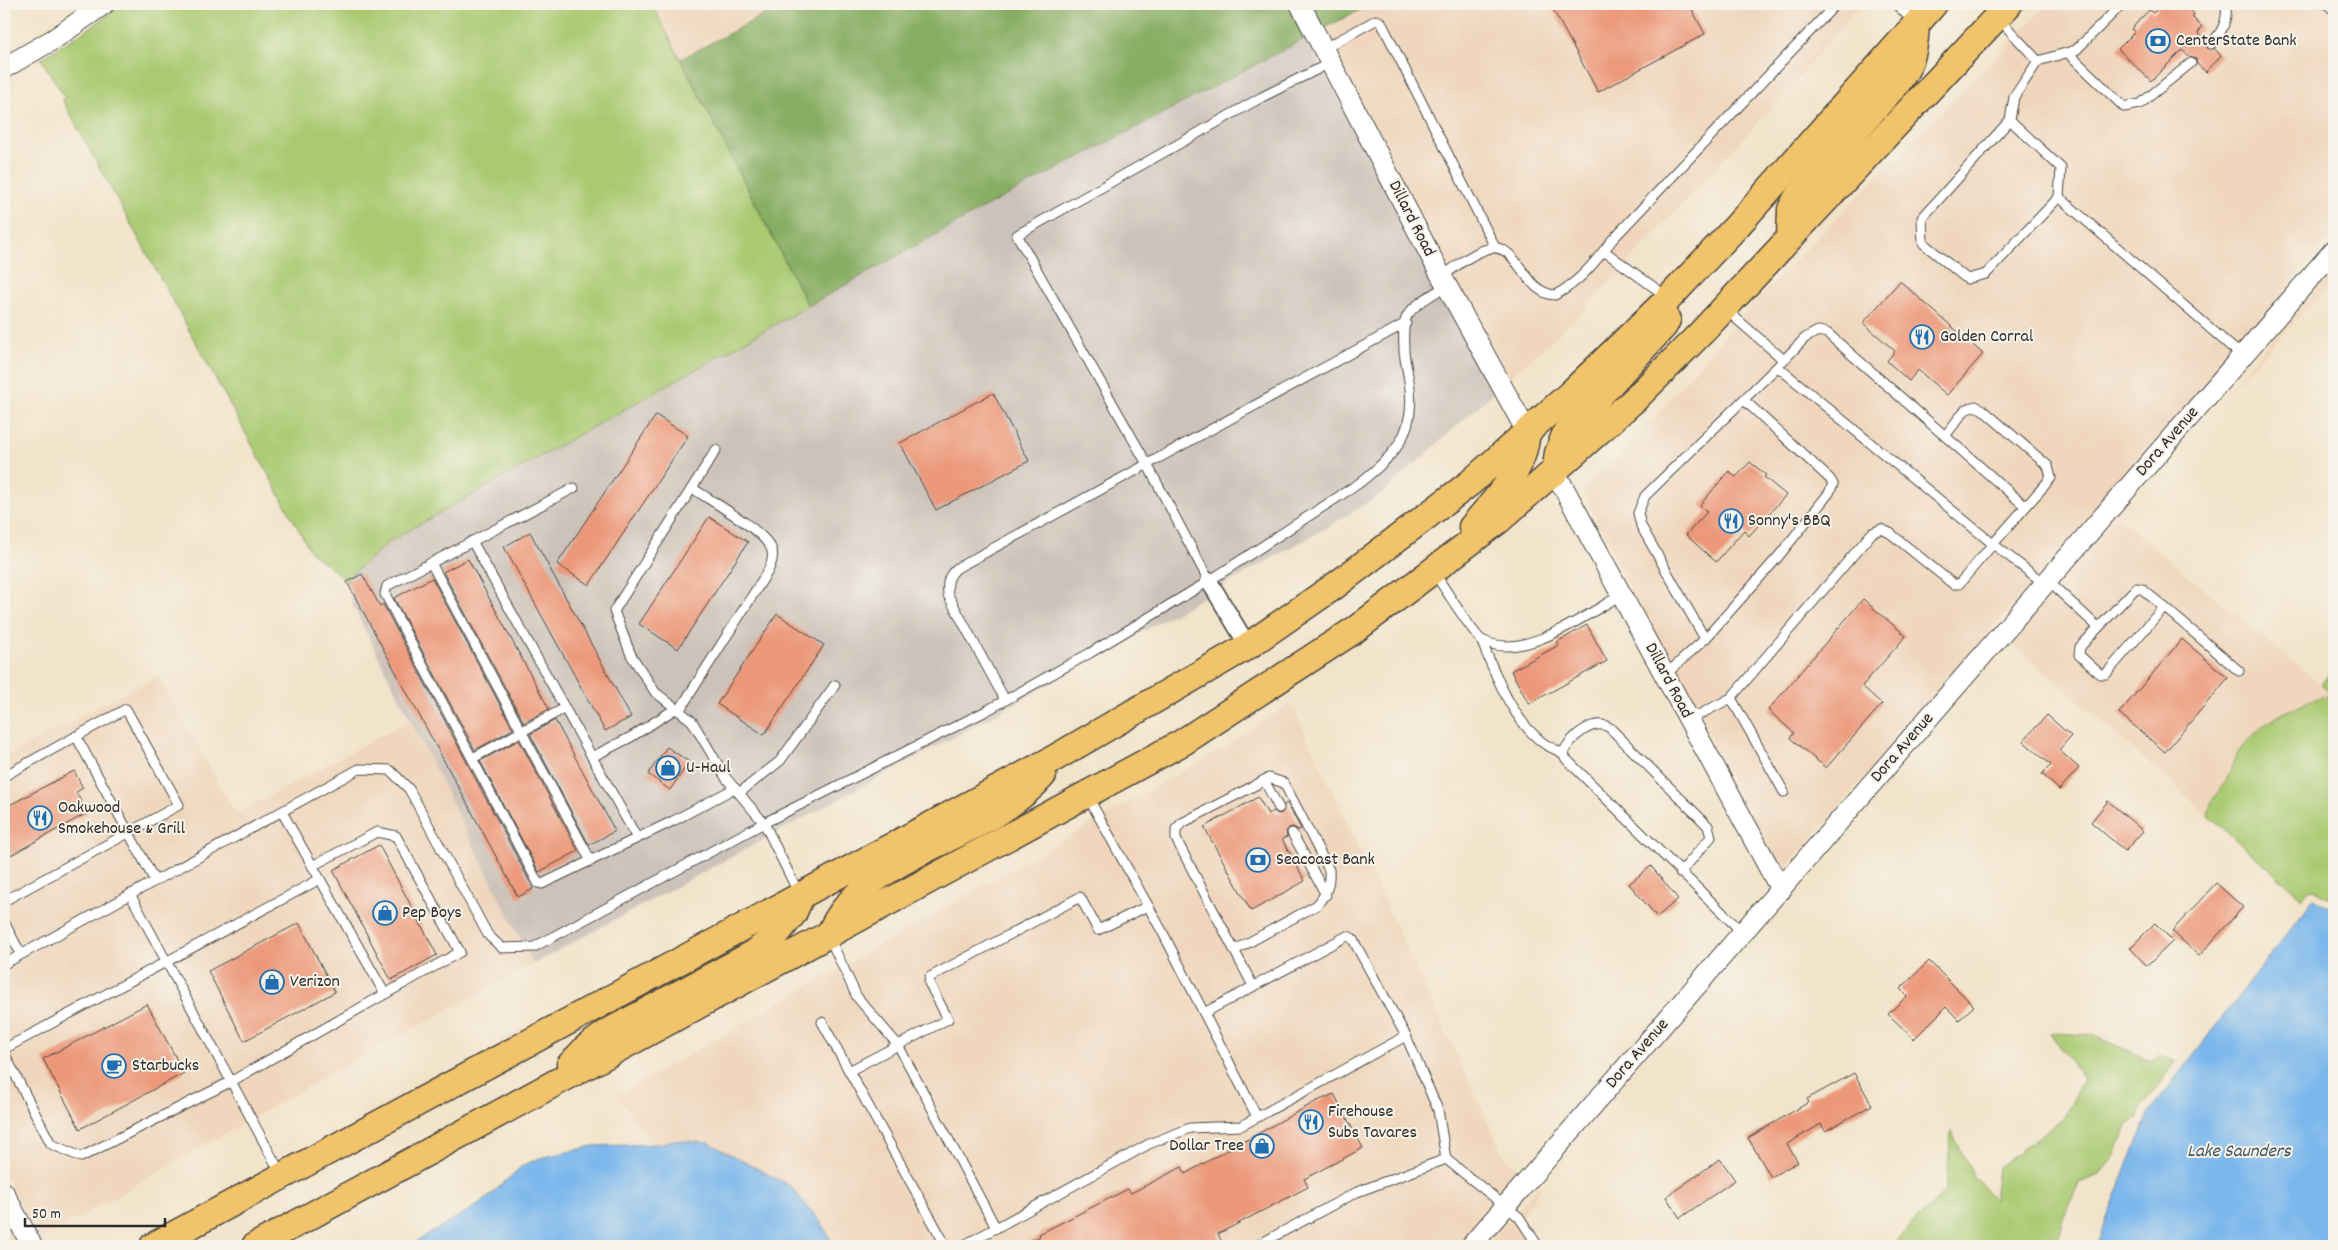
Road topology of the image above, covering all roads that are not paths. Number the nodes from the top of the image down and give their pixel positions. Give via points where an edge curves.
1 (104, 4) edge
2 (1300, 4) edge
3 (1836, 4) edge
4 (1896, 4) edge
5 (1934, 4) edge
6 (2122, 4) edge
7 (2226, 4) edge
8 (2327, 4) edge
9 (2003, 10) edge
10 (2334, 10) edge
11 (1916, 24) junction
12 (2211, 44) dead end
13 (2069, 54) junction
14 (1327, 56) junction
15 (2038, 61) junction
16 (2191, 63) dead end
17 (4, 68) edge
18 (2010, 120) junction
19 (2059, 197) junction
20 (1790, 237) junction
21 (1495, 248) junction
22 (1604, 250) junction
23 (2334, 250) edge
24 (1444, 281) junction
25 (1669, 298) junction
26 (1724, 308) junction
27 (1406, 323) junction
28 (2242, 357) junction
29 (1781, 364) junction
30 (1744, 400) junction
31 (1527, 432) junction
32 (1945, 436) junction
33 (716, 450) dead end
34 (1147, 464) junction
35 (1554, 472) junction
36 (574, 488) dead end
37 (692, 488) junction
38 (2025, 506) junction
39 (472, 542) junction
40 (1993, 544) junction
41 (431, 563) junction
42 (1435, 571) junction
43 (1209, 581) junction
44 (2047, 583) junction
45 (1622, 594) junction
46 (2164, 607) junction
47 (2098, 627) junction
48 (1705, 639) junction
49 (1481, 640) junction
50 (1248, 646) junction
51 (2239, 671) dead end
52 (1665, 675) junction
53 (835, 685) dead end
54 (1731, 698) junction
55 (1005, 700) junction
56 (565, 708) junction
57 (677, 710) junction
58 (1689, 720) junction
59 (522, 732) junction
60 (76, 736) junction
61 (1563, 753) junction
62 (592, 757) junction
63 (472, 758) junction
64 (1053, 759) junction
65 (4, 776) edge
66 (1264, 780) junction
67 (737, 790) junction
68 (1784, 792) dead end
69 (1087, 796) junction
70 (1279, 808) dead end
71 (282, 812) junction
72 (764, 823) junction
73 (129, 833) junction
74 (1292, 833) dead end
75 (637, 838) junction
76 (591, 860) junction
77 (312, 866) junction
78 (1680, 873) junction
79 (320, 879) junction
80 (155, 881) junction
81 (1781, 890) junction
82 (130, 894) junction
83 (1326, 895) junction
84 (800, 896) junction
85 (4, 901) edge
86 (1148, 906) junction
87 (4, 922) edge
88 (1743, 933) junction
89 (828, 936) junction
90 (1236, 950) junction
91 (21, 954) junction
92 (168, 962) junction
93 (4, 964) edge
94 (1253, 986) junction
95 (385, 994) junction
96 (1204, 1013) junction
97 (822, 1022) dead end
98 (1406, 1036) junction
99 (898, 1044) junction
100 (4, 1049) edge
101 (4, 1054) edge
102 (849, 1071) junction
103 (232, 1080) junction
104 (559, 1082) junction
105 (1257, 1117) junction
106 (1446, 1159) junction
107 (283, 1176) junction
108 (4, 1192) edge
109 (1506, 1207) junction
110 (996, 1228) junction
111 (32, 1246) edge
112 (153, 1246) edge
113 (255, 1246) edge
114 (946, 1246) edge
115 (962, 1246) edge
116 (1256, 1246) edge
117 (1471, 1246) edge
118 (1538, 1246) edge

1 - 17 street via 54,39
2 - 14 street, Dillard Road
3 - 22 lane
4 - 11 lane
5 - 11 main road
6 - 13 lane
7 - 12 lane via 2222,32
8 - 10 lane
9 - 15 lane
9 - 20 main road
11 - 20 main road via 1910,66 1798,196 1791,209
11 - 25 main road
13 - 15 lane
13 - 16 lane via 2124,107 2140,104
14 - 21 lane via 1376,20 1381,22
14 - 24 street, Dillard Road
14 - 34 lane via 1262,97 1017,236
15 - 18 lane via 2014,97
18 - 19 lane via 2061,168
18 - 19 lane via 1922,218 1923,243 1967,279 1986,274
19 - 28 lane
20 - 26 main road
21 - 22 lane via 1505,250 1516,261 1536,290 1555,295 1584,274
21 - 24 lane via 1485,249 1464,260
22 - 25 lane
23 - 28 street, Dora Avenue
24 - 27 lane via 1411,311
24 - 31 street, Dillard Road
25 - 31 main road
25 - 35 main road via 1669,315 1664,326 1566,432
26 - 29 lane
26 - 35 main road via 1634,400
27 - 34 lane
27 - 43 lane via 1404,354 1410,390 1410,420 1398,444 1376,470 1358,484
28 - 44 street, Dora Avenue
29 - 30 lane
29 - 32 lane via 1805,338 1818,331 1826,333
29 - 40 lane
30 - 48 lane via 1645,496 1638,513 1641,526
30 - 48 lane via 1833,484 1778,557
31 - 42 main road via 1525,454 1513,477
31 - 50 main road via 1408,532
32 - 38 lane
32 - 38 lane via 1965,410 1975,406 2048,466 2051,478
33 - 37 lane
34 - 43 lane
34 - 55 lane via 950,574 946,583 948,595
35 - 42 main road
35 - 45 street, Dillard Road
36 - 39 lane
37 - 57 lane via 614,611 631,655 655,692
37 - 57 lane via 758,534 770,546 773,555 768,571
38 - 40 lane
39 - 41 lane
39 - 56 lane
40 - 44 lane
40 - 54 lane via 1959,584 1953,584 1890,533 1881,529 1872,532
41 - 59 lane
41 - 63 lane via 387,586 385,594
42 - 49 lane
42 - 69 main road via 1271,686 1183,742
43 - 50 street
43 - 55 lane
44 - 47 lane
44 - 81 street, Dora Avenue
45 - 49 lane via 1525,645 1502,647
45 - 52 street, Dillard Road
46 - 47 lane via 2142,589 2136,588
46 - 47 lane via 2106,674 2100,674 2079,655 2080,647
46 - 51 lane
48 - 52 lane
49 - 61 lane via 1498,681 1514,708 1543,743
50 - 64 main road
52 - 58 street, Dillard Road
53 - 67 lane via 780,761
54 - 58 lane
54 - 68 lane
55 - 72 lane
56 - 59 lane
56 - 62 lane
57 - 62 lane
57 - 67 lane via 692,721 726,778
58 - 81 street, Dillard Road
59 - 63 lane
59 - 76 lane
60 - 65 lane
60 - 73 lane
60 - 73 lane via 126,709 179,805
61 - 78 lane
61 - 78 lane via 1568,743 1595,724 1603,723 1708,826 1711,838
62 - 75 lane
63 - 76 lane via 538,883 542,884
64 - 84 main road
64 - 89 main road via 1026,793 1006,808 875,878 837,917
66 - 70 lane
66 - 83 lane via 1276,778 1284,783 1329,870
66 - 90 lane via 1176,829 1176,839
67 - 72 lane
67 - 75 lane
69 - 86 lane
69 - 89 main road
71 - 72 lane via 359,769 390,770 409,789 488,935 502,948 534,947
71 - 77 lane
71 - 80 lane
72 - 84 lane
73 - 80 lane
73 - 85 lane
74 - 83 lane
75 - 76 lane
77 - 79 lane
77 - 95 lane via 377,832 396,836 460,952
78 - 88 lane
79 - 92 lane
79 - 95 lane
80 - 82 lane
81 - 88 street, Dora Avenue
82 - 91 lane
82 - 92 lane
83 - 90 lane via 1317,905
84 - 104 main road via 793,914 775,936 753,954 608,1032 587,1047
84 - 107 main road
86 - 96 lane
86 - 99 lane via 1098,930 1080,897 930,977 929,983 948,1019
87 - 91 lane
88 - 109 street, Dora Avenue
89 - 99 lane via 857,997
89 - 104 main road
90 - 94 lane
91 - 93 lane
92 - 100 lane
92 - 103 lane
94 - 96 lane
94 - 98 lane via 1347,936 1352,938
95 - 103 lane
96 - 105 lane
97 - 102 lane
98 - 105 lane
98 - 106 lane via 1438,1110
99 - 102 lane
99 - 110 lane
101 - 103 lane via 51,1144 81,1157
102 - 114 lane
103 - 107 lane
104 - 113 main road
105 - 110 lane via 1241,1126 1190,1128 1149,1144
106 - 109 lane
106 - 116 lane via 1357,1192
107 - 112 main road
108 - 111 street
109 - 117 street, Dora Avenue
109 - 118 lane via 1518,1217
110 - 115 lane

